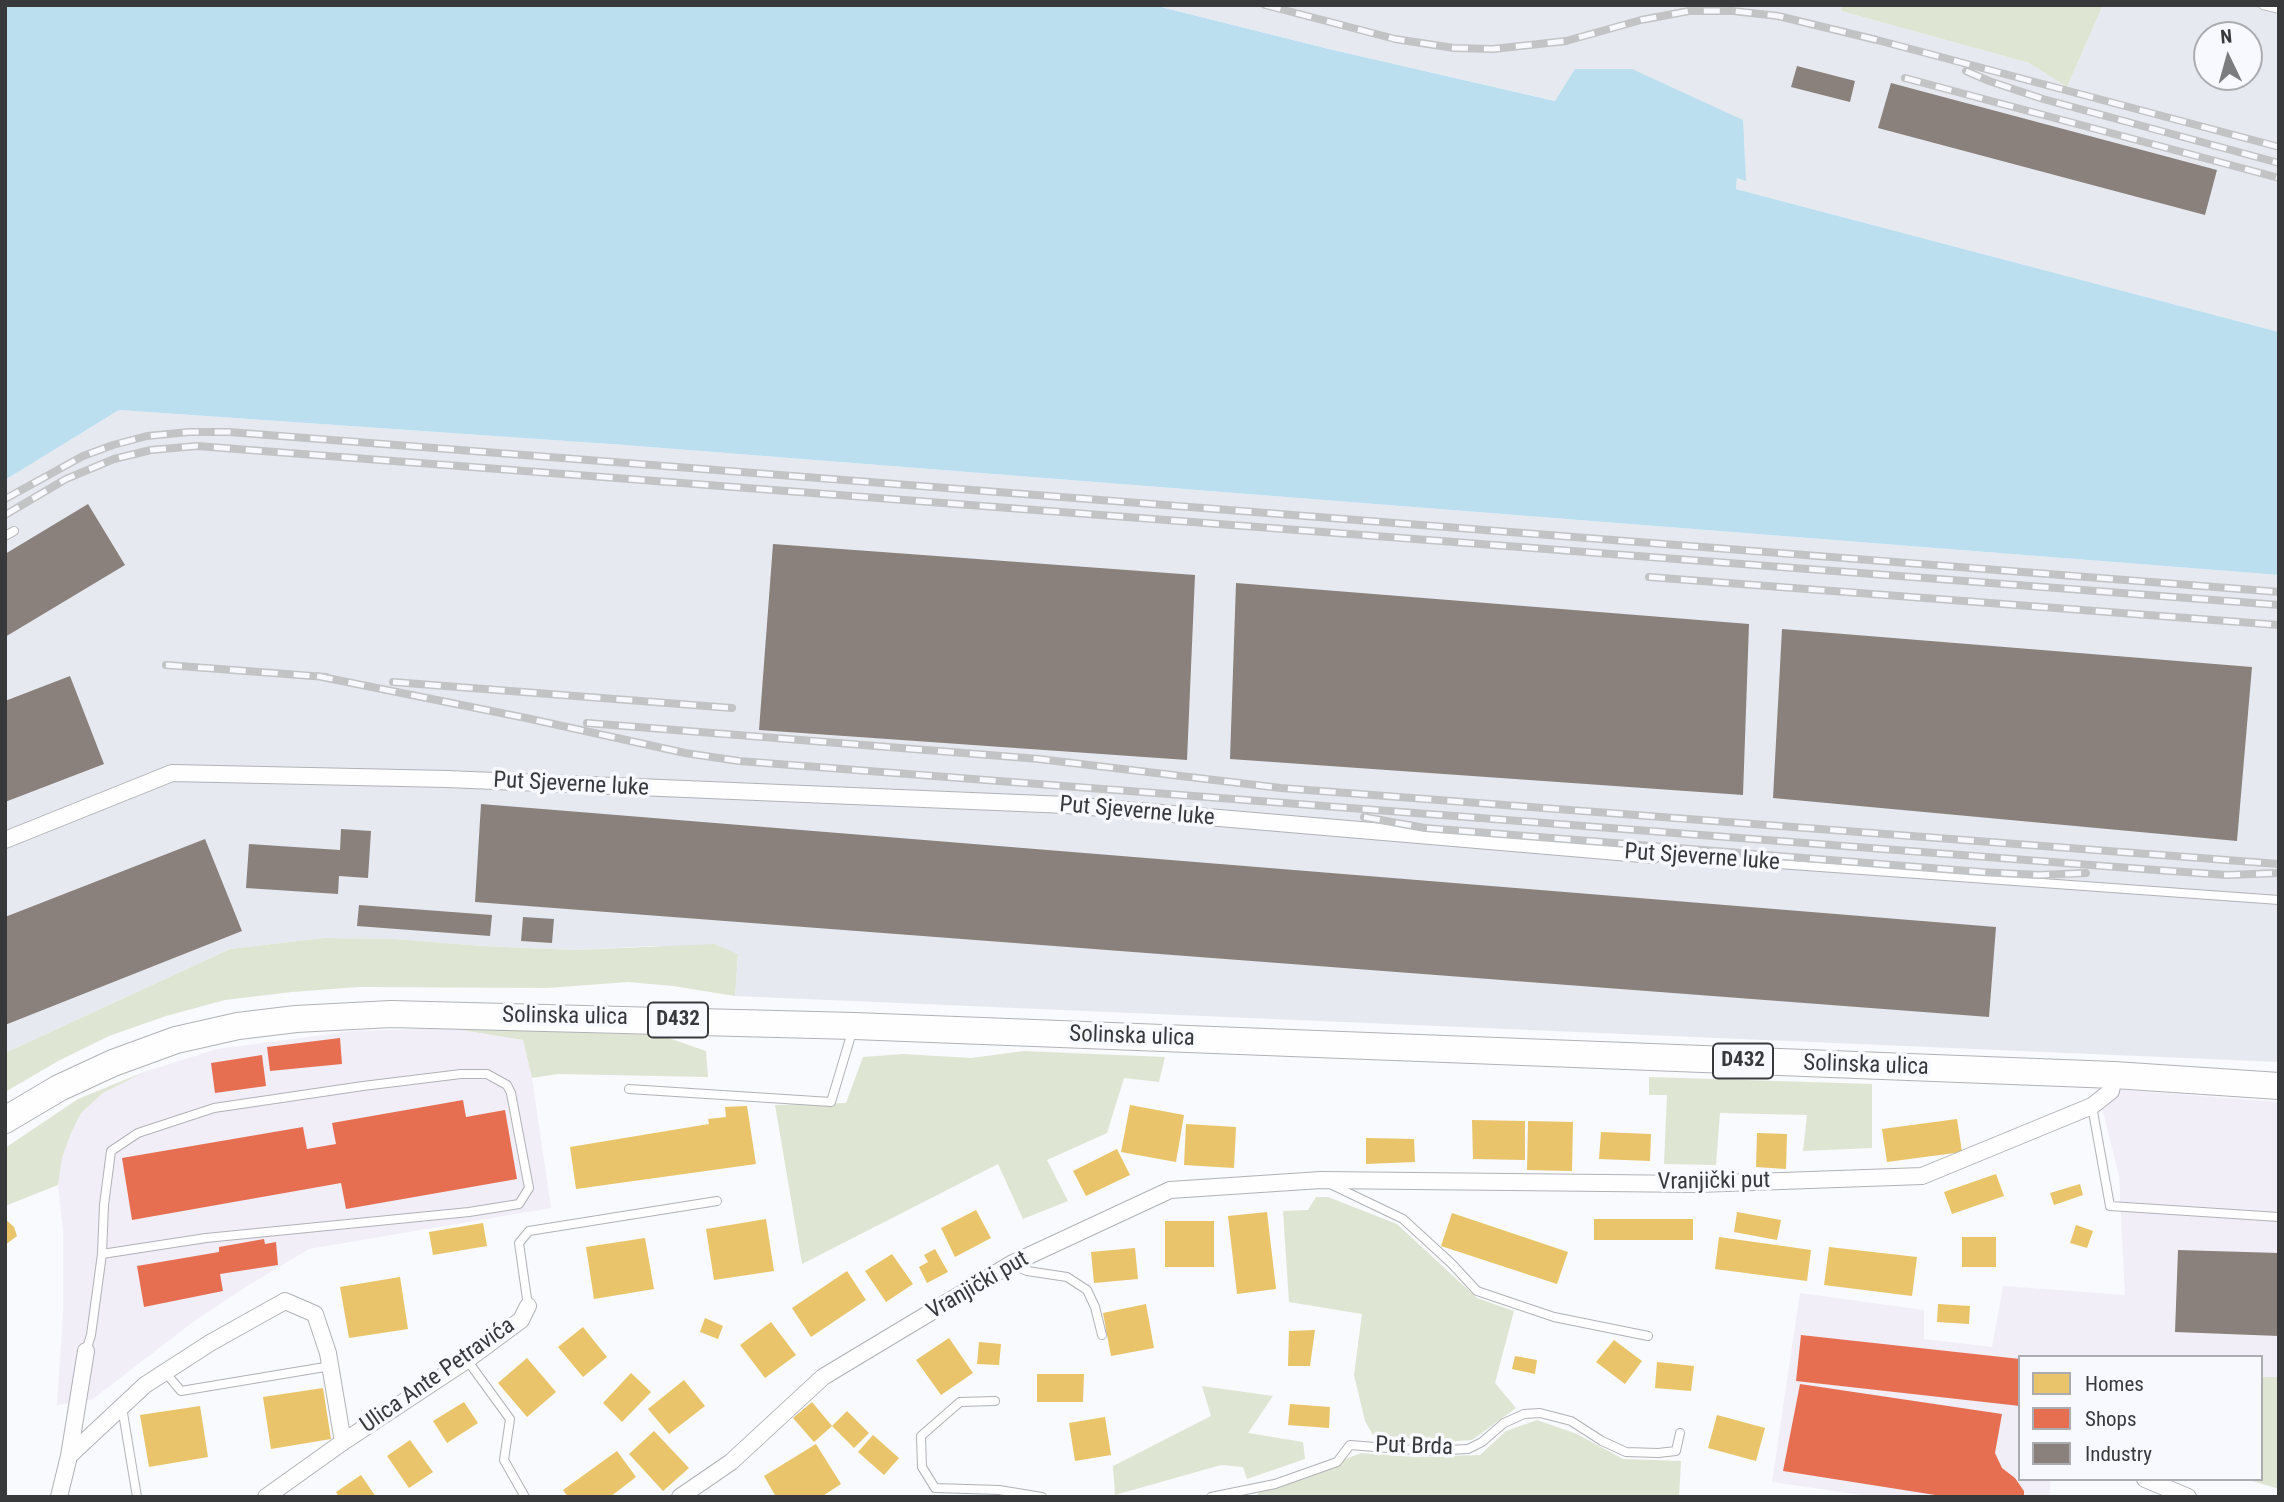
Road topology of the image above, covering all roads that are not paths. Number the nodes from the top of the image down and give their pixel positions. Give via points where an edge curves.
1 (2263, 5) edge
2 (2279, 9) edge
3 (14, 531) dead end
4 (5, 536) edge
5 (5, 840) edge
6 (1653, 855) joint
7 (2279, 900) edge
8 (854, 1026) junction
9 (2114, 1075) junction
10 (2279, 1086) edge
11 (629, 1089) dead end
12 (2092, 1106) junction
13 (5, 1120) edge
14 (1321, 1180) junction
15 (717, 1201) dead end
16 (2279, 1217) edge
17 (102, 1254) junction
18 (1011, 1264) junction
19 (528, 1306) joint
20 (1102, 1335) dead end
21 (1648, 1336) dead end
22 (86, 1351) joint
23 (467, 1360) junction
24 (331, 1366) junction
25 (165, 1372) junction
26 (995, 1401) dead end
27 (122, 1407) junction
28 (1680, 1433) dead end
29 (343, 1442) junction
30 (68, 1456) junction
31 (2150, 1481) edge
32 (59, 1497) edge
33 (137, 1497) edge
34 (266, 1497) edge
35 (525, 1497) edge
36 (680, 1497) edge
37 (1042, 1497) edge
38 (1211, 1497) edge
39 (2188, 1497) edge

1 - 2 lane
3 - 4 lane
5 - 6 street, Put Sjeverne luke via 172,773 447,779 1067,805
6 - 7 lane, Put Sjeverne luke
8 - 9 main road, Solinska ulica / D432
8 - 11 lane via 831,1101
8 - 13 main road, Solinska ulica / D432 via 391,1014 296,1018 176,1040 58,1088
9 - 10 main road, Solinska ulica / D432
9 - 12 street, Vranjički put via 2111,1091
12 - 14 street, Vranjički put via 1922,1177 1698,1184
12 - 16 lane via 2110,1206
14 - 18 street, Vranjički put via 1170,1190
14 - 21 lane, Vranjički put via 1403,1219 1477,1291 1554,1317
15 - 19 lane via 529,1231 519,1243
17 - 17 lane via 206,1238 519,1204 529,1188 511,1093 487,1074 425,1077 214,1108 138,1133 111,1151
17 - 22 lane
18 - 20 lane via 1067,1277 1087,1290
18 - 36 street, Vranjički put via 822,1377 731,1462
19 - 23 street, Ulica Ante Petravića via 521,1320
22 - 30 street
23 - 29 street, Ulica Ante Petravića
23 - 35 lane via 510,1419 504,1460
24 - 25 lane via 181,1391
24 - 25 street, Ulica Ante Petravića via 315,1314 285,1301
24 - 29 street, Ulica Ante Petravića
25 - 27 street, Ulica Ante Petravića
26 - 37 lane via 960,1402 921,1436 922,1467 935,1488
27 - 30 street, Ulica Ante Petravića
27 - 33 lane
28 - 38 lane, Put Brda via 1676,1451 1626,1452 1571,1421 1524,1414 1468,1449 1350,1445 1337,1462 1275,1484
29 - 34 street, Ulica Ante Petravića
30 - 32 street
31 - 39 street

